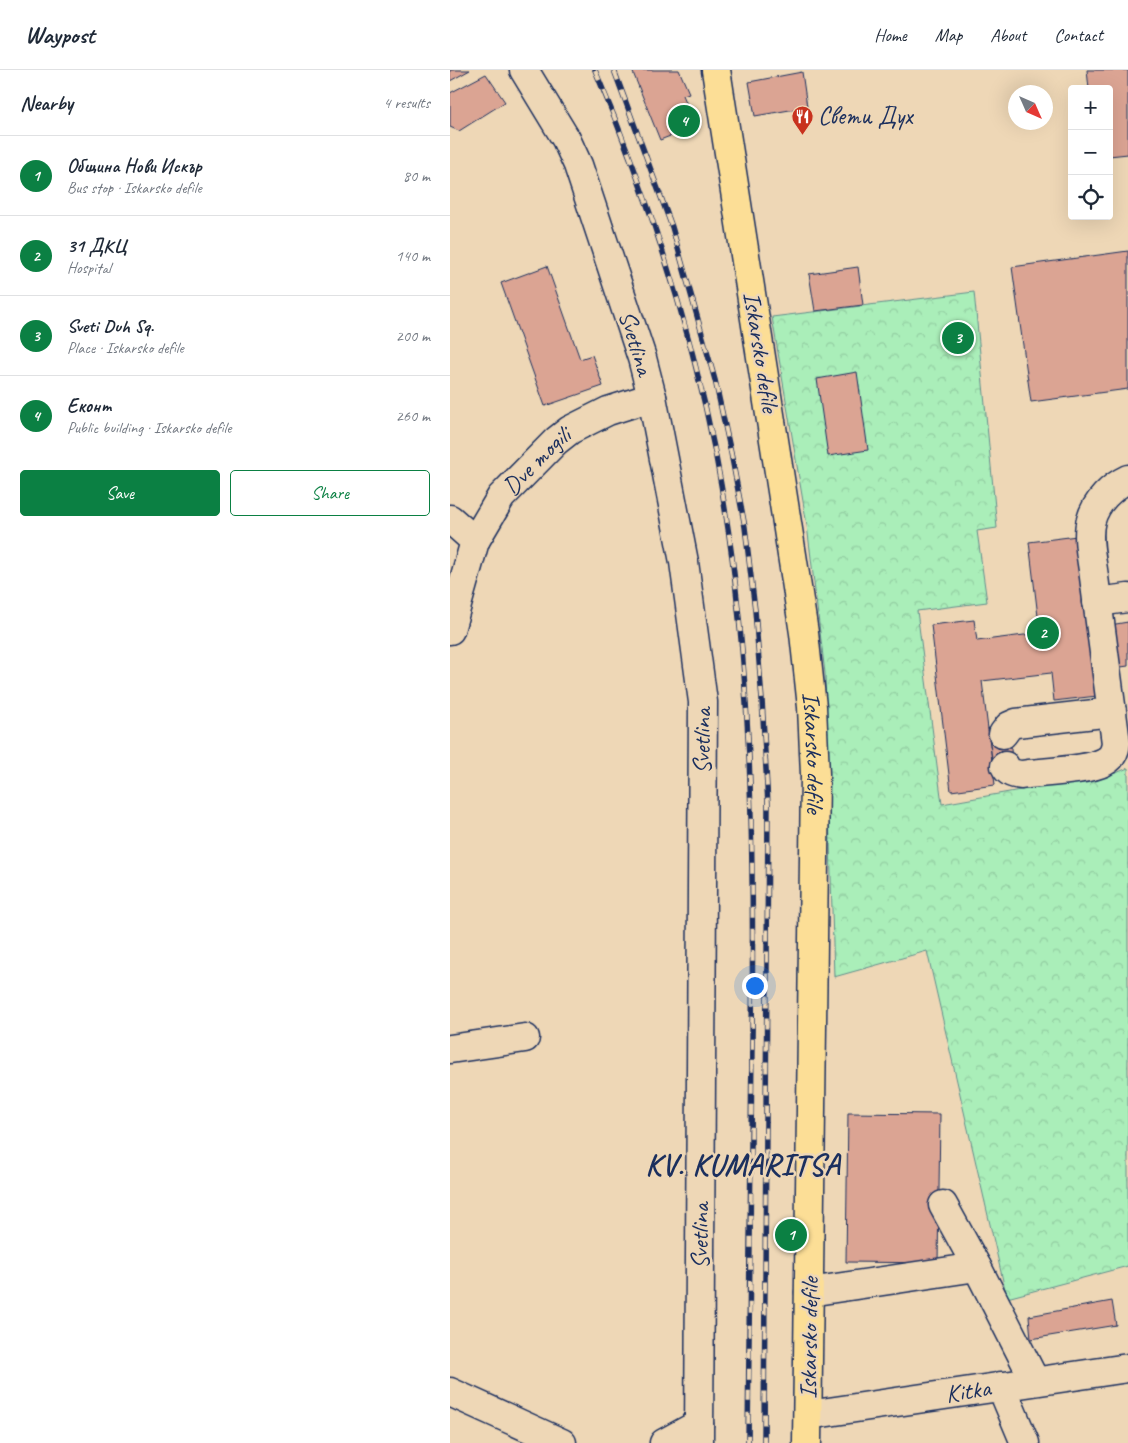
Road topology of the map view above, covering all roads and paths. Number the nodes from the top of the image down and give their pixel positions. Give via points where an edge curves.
1 (524, 70) edge
2 (716, 70) edge
3 (652, 397) junction
4 (1128, 479) edge
5 (450, 519) edge
6 (475, 541) junction
7 (1128, 598) edge
8 (1097, 602) junction
9 (450, 630) edge
10 (1116, 694) edge
11 (1003, 734) dead end
12 (1005, 766) dead end
13 (525, 1038) dead end
14 (450, 1049) edge
15 (943, 1205) dead end
16 (977, 1267) junction
17 (809, 1292) junction
18 (1128, 1368) edge
19 (1035, 1381) junction
20 (1001, 1386) junction
21 (450, 1392) edge
22 (808, 1415) junction
23 (699, 1434) edge
24 (562, 1443) edge
25 (664, 1443) edge
26 (807, 1443) edge
27 (1025, 1443) edge

1 - 3 street, Svetlina via 578,165
2 - 17 main road, Iskarsko defile via 804,633 812,707 815,774
3 - 6 street, Dve mogili via 608,411 570,430 556,441 501,497
3 - 23 street, Svetlina via 684,562 703,702
4 - 8 street via 1095,507 1090,522
5 - 6 street
6 - 9 street, Dve mogili
7 - 8 street
8 - 10 street
10 - 11 street via 1016,723
10 - 12 street via 1116,743 1114,753 1106,762 1020,775
13 - 14 street
15 - 16 street
16 - 17 street
16 - 19 street
17 - 22 main road, Iskarsko defile
18 - 19 street, Kitka
19 - 20 street, Kitka
20 - 22 street, Kitka
20 - 27 street
21 - 24 street
22 - 26 main road, Iskarsko defile
23 - 25 street

